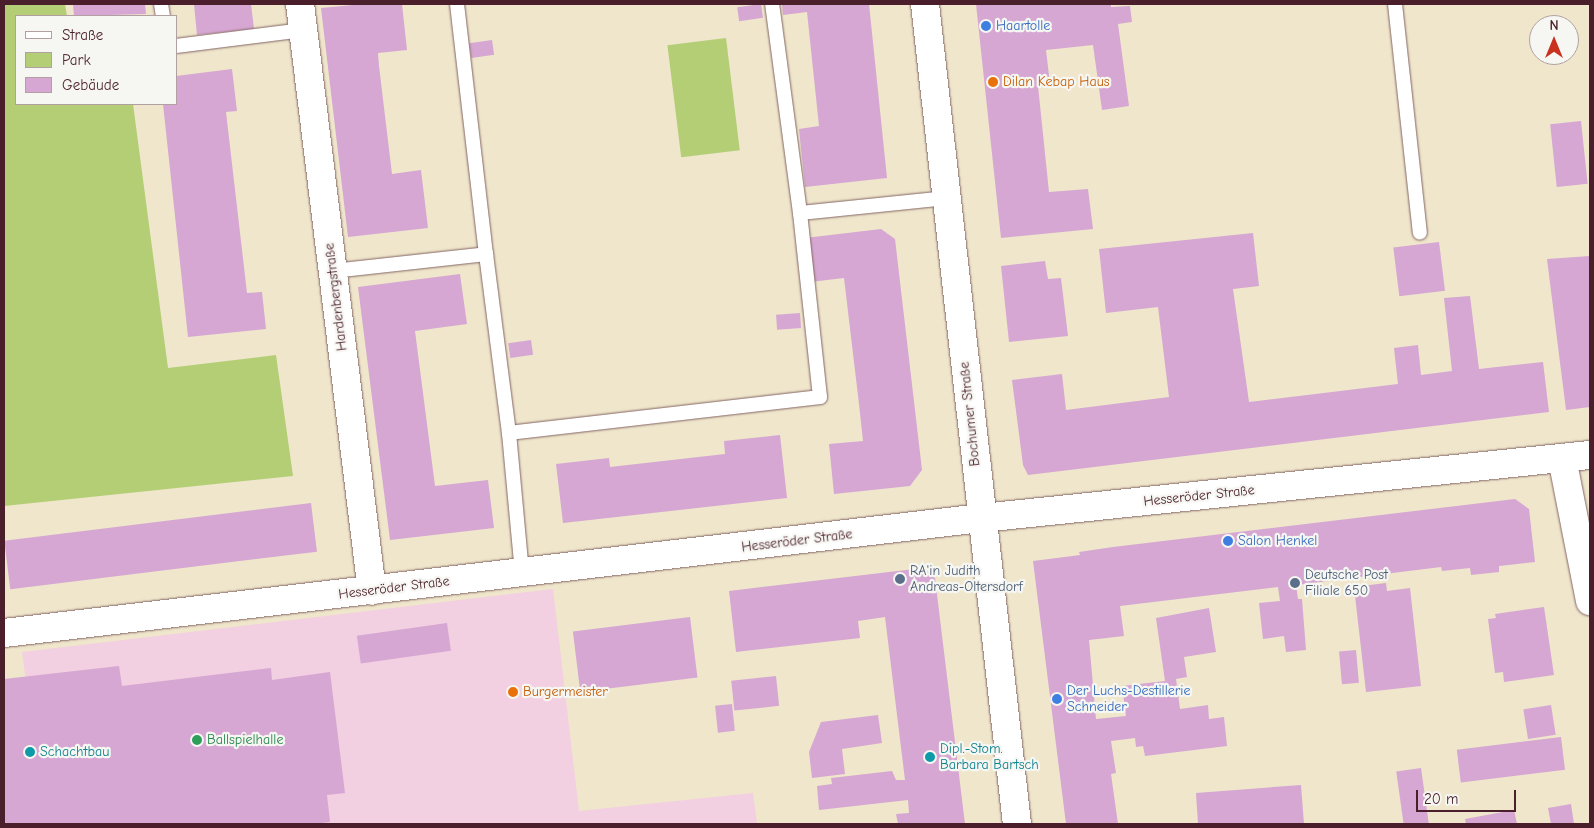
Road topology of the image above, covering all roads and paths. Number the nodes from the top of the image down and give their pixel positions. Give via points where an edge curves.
1 (300, 4) edge
2 (457, 4) edge
3 (772, 4) edge
4 (925, 4) edge
5 (1395, 4) edge
6 (303, 30) junction
7 (178, 46) edge
8 (947, 198) junction
9 (800, 213) junction
10 (1420, 233) dead end
11 (486, 254) junction
12 (333, 271) junction
13 (509, 433) junction
14 (1590, 455) edge
15 (1562, 458) junction
16 (982, 518) junction
17 (522, 573) junction
18 (372, 590) junction
19 (1590, 601) edge
20 (4, 633) edge
21 (1018, 824) edge

1 - 6 street, Hardenbergstraße
2 - 11 lane
3 - 9 lane
4 - 8 street, Bochumer Straße
5 - 10 lane
6 - 7 lane
6 - 12 street, Hardenbergstraße
8 - 9 lane
8 - 16 street, Bochumer Straße
9 - 13 lane via 820,397
11 - 12 lane
11 - 13 lane
12 - 18 street, Hardenbergstraße
13 - 17 lane
14 - 15 street, Hesseröder Straße
15 - 16 street, Hesseröder Straße
15 - 19 street
16 - 17 street, Hesseröder Straße
16 - 21 street, Bochumer Straße
17 - 18 street, Hesseröder Straße
18 - 20 street, Hesseröder Straße

